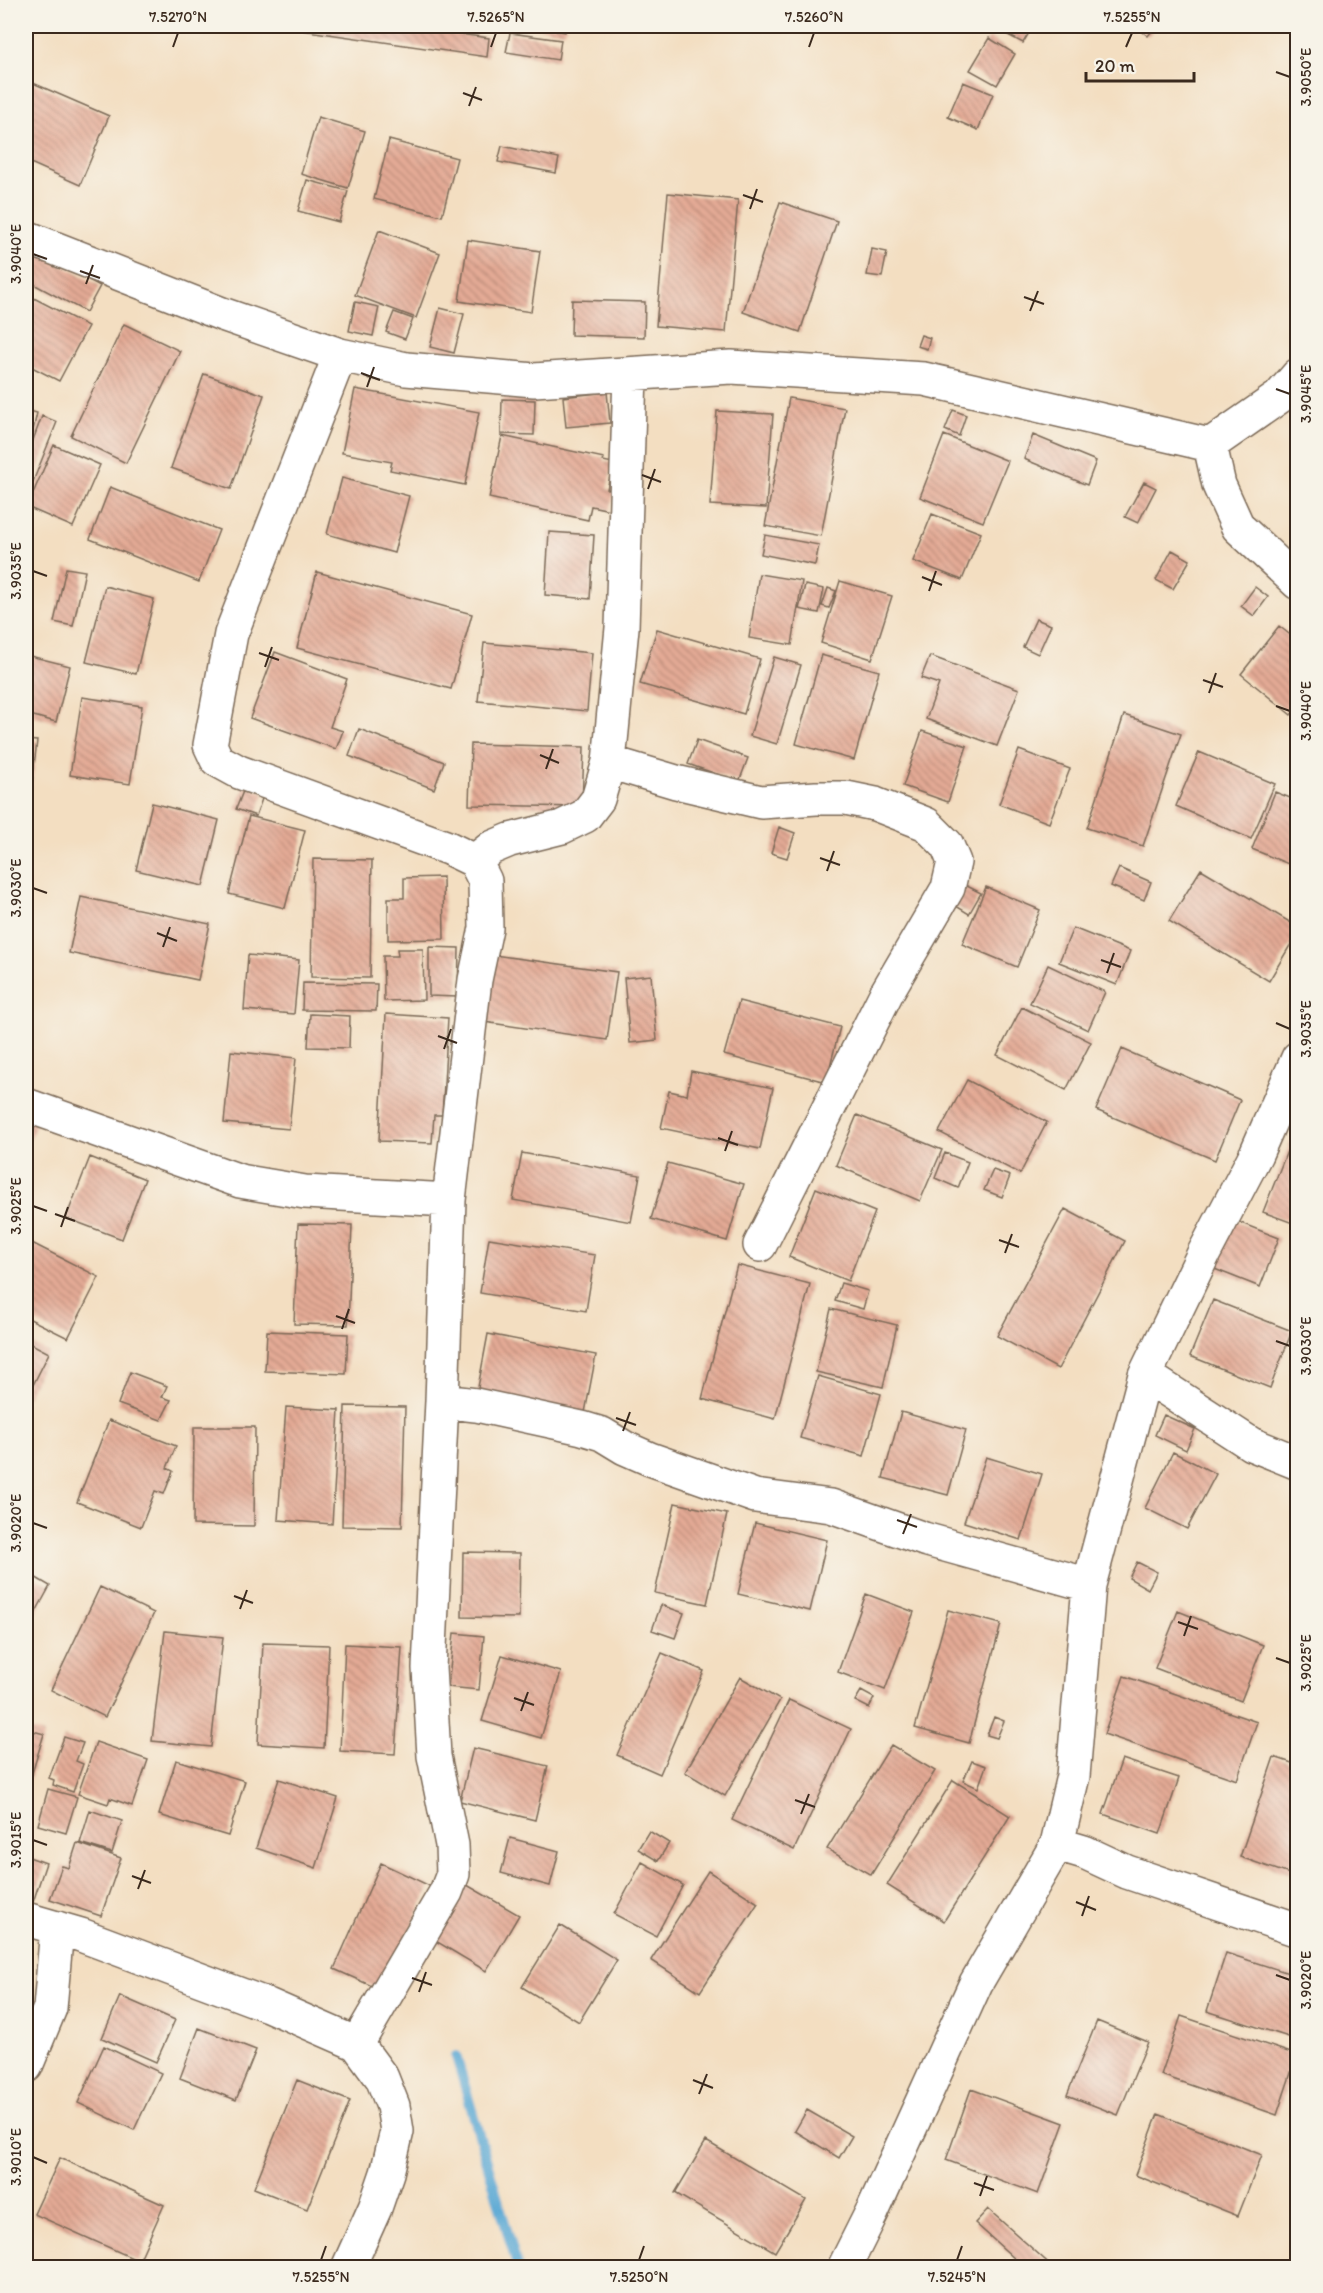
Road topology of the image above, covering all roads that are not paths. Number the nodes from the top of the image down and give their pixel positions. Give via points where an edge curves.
1 (26, 237) edge
2 (340, 355) junction
3 (630, 374) junction
4 (1298, 375) edge
5 (1210, 445) junction
6 (1298, 583) edge
7 (609, 762) junction
8 (475, 861) junction
9 (1296, 1069) edge
10 (26, 1105) edge
11 (449, 1200) junction
12 (760, 1245) dead end
13 (1145, 1375) junction
14 (442, 1401) junction
15 (1298, 1463) edge
16 (1089, 1585) junction
17 (1057, 1844) junction
18 (26, 1919) edge
19 (57, 1928) junction
20 (1298, 1929) edge
21 (357, 2044) junction
22 (26, 2066) edge
23 (348, 2268) edge
24 (844, 2268) edge

1 - 2 street via 222,314
2 - 3 street via 406,369 534,380
2 - 8 street via 231,634 210,745 217,760 239,772
3 - 5 street via 731,368 924,380
3 - 7 street via 622,628
4 - 5 street via 1279,398
5 - 6 street via 1219,485 1238,527
7 - 8 street via 598,799 585,816 562,827 510,840
7 - 12 street via 761,802 846,798 875,804 926,824 947,845 954,862 948,888 887,992
8 - 11 street via 485,881 486,928
9 - 13 street
10 - 11 street via 240,1181 305,1192
11 - 14 street
13 - 15 street via 1251,1444
13 - 16 street
14 - 16 street via 582,1428 650,1459 755,1496 831,1506 924,1539
14 - 21 street via 429,1668 434,1756 452,1845 453,1874
16 - 17 street via 1073,1776
17 - 20 street via 1127,1872
17 - 24 street via 976,1983
18 - 19 street
19 - 21 street via 268,2005
19 - 22 street via 50,2008
21 - 23 street via 381,2078 393,2106 397,2131 375,2208

